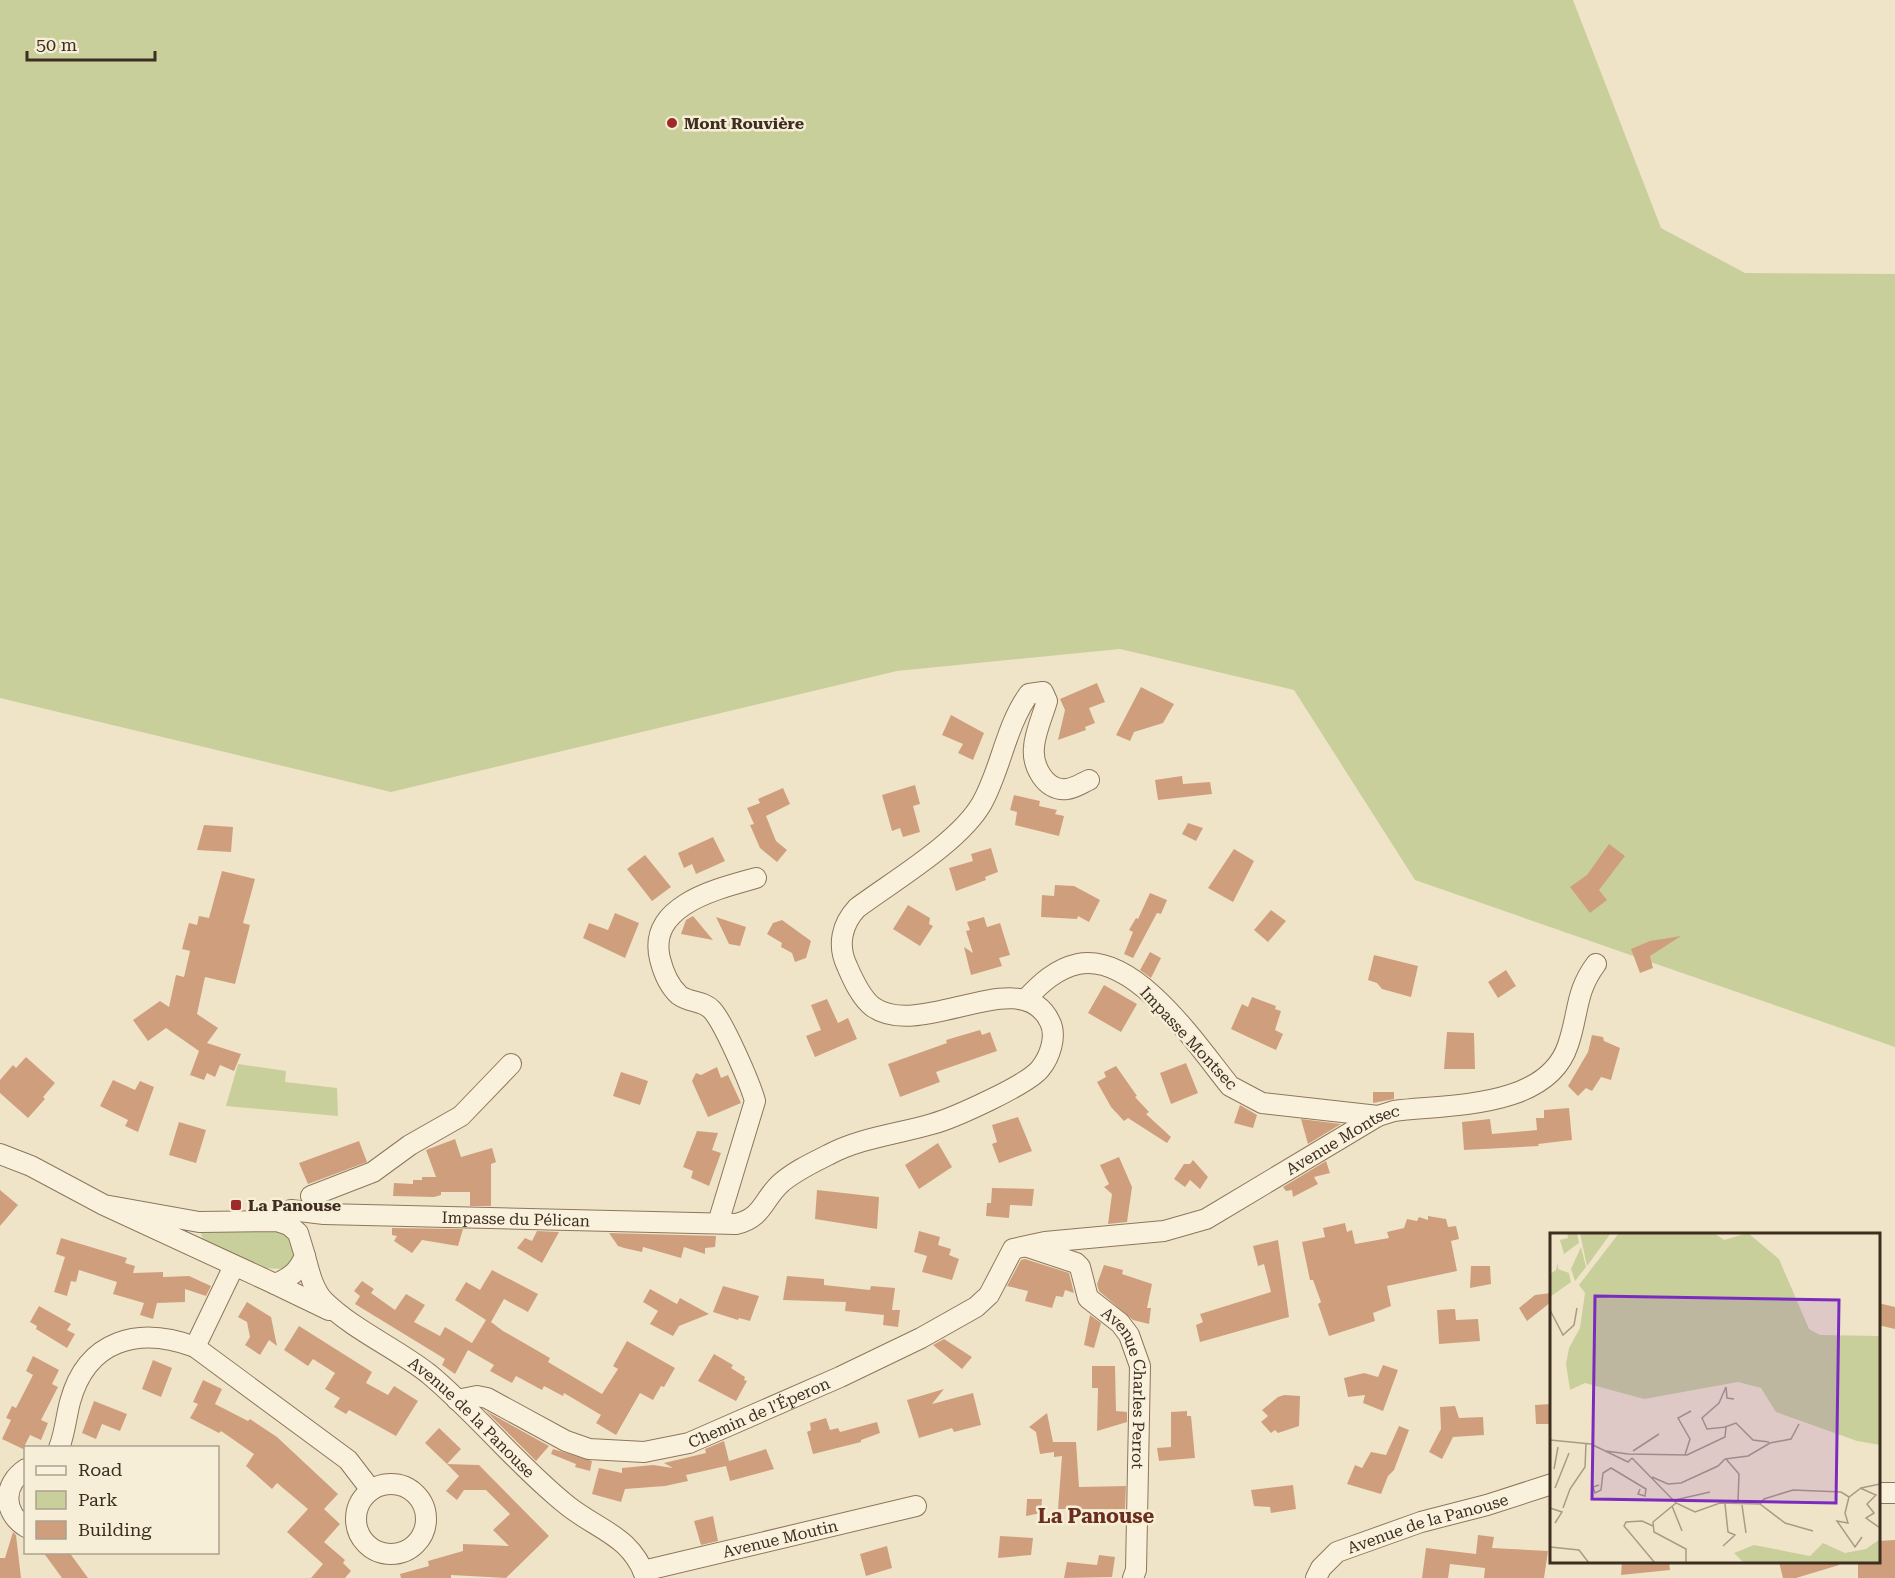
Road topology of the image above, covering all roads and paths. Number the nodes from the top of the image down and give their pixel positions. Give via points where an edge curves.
1 (1089, 780) dead end
2 (756, 878) dead end
3 (1596, 964) dead end
4 (1026, 999) junction
5 (511, 1064) dead end
6 (1378, 1116) junction
7 (0, 1154) edge
8 (104, 1205) junction
9 (312, 1205) junction
10 (276, 1221) junction
11 (199, 1222) junction
12 (718, 1223) junction
13 (298, 1233) junction
14 (1025, 1246) junction
15 (195, 1247) junction
16 (305, 1256) junction
17 (234, 1266) junction
18 (275, 1284) junction
19 (342, 1316) junction
20 (195, 1347) junction
21 (457, 1400) junction
22 (59, 1446) edge
23 (24, 1470) edge
24 (1550, 1484) edge
25 (372, 1490) dead end
26 (1895, 1493) edge
27 (1880, 1494) edge
28 (916, 1506) dead end
29 (24, 1525) edge
30 (644, 1575) edge
31 (1133, 1578) edge
32 (1316, 1578) edge

1 - 4 street via 1061,790 1048,784 1039,773 1034,744 1047,701 1043,692 1029,694 983,802 971,819 846,919 842,933 845,963 859,991 871,1006 887,1016 913,1017 1009,997
2 - 12 street via 719,888 678,908 661,925 657,939 663,970 679,995 704,1003 716,1015 755,1101
3 - 6 street, Avenue Montsec via 1583,981 1568,1047 1554,1070 1536,1085 1512,1096 1394,1110
4 - 6 street, Impasse Montsec via 1048,976 1077,964 1109,967 1155,997 1230,1086 1246,1097 1262,1103
4 - 12 street, Impasse du Pélican via 1050,1022 1052,1032 1048,1057 1040,1070 934,1124 835,1151 780,1184 750,1221
5 - 9 street via 461,1116 410,1145 374,1172
6 - 14 street, Avenue Montsec via 1206,1219 1164,1231
7 - 8 street
8 - 11 street
8 - 15 street
9 - 10 street, Impasse du Pélican via 291,1210
9 - 12 street, Impasse du Pélican
9 - 13 street
10 - 11 street
10 - 13 street
11 - 15 street via 192,1235
13 - 16 street, Avenue de la Panouse
14 - 21 street, Chemin de l'Éperon via 1008,1255 989,1295 976,1307 840,1377 689,1443 644,1452 589,1449 566,1441 487,1398
14 - 31 street, Avenue Charles Perrot via 1076,1263 1088,1298 1120,1323 1136,1352 1140,1377
15 - 17 street
16 - 18 street via 290,1278
16 - 19 street, Avenue de la Panouse via 319,1296
17 - 18 street
17 - 20 street
18 - 19 street
19 - 21 street, Avenue de la Panouse via 428,1374
20 - 22 street via 141,1337 107,1348 81,1375
20 - 25 street via 348,1460
21 - 30 street, Avenue de la Panouse via 570,1508 619,1538 634,1553
23 - 29 street via 16,1475 8,1496 12,1515
24 - 32 street, Avenue de la Panouse via 1421,1522 1337,1552
26 - 27 street
28 - 30 street, Avenue Moutin

